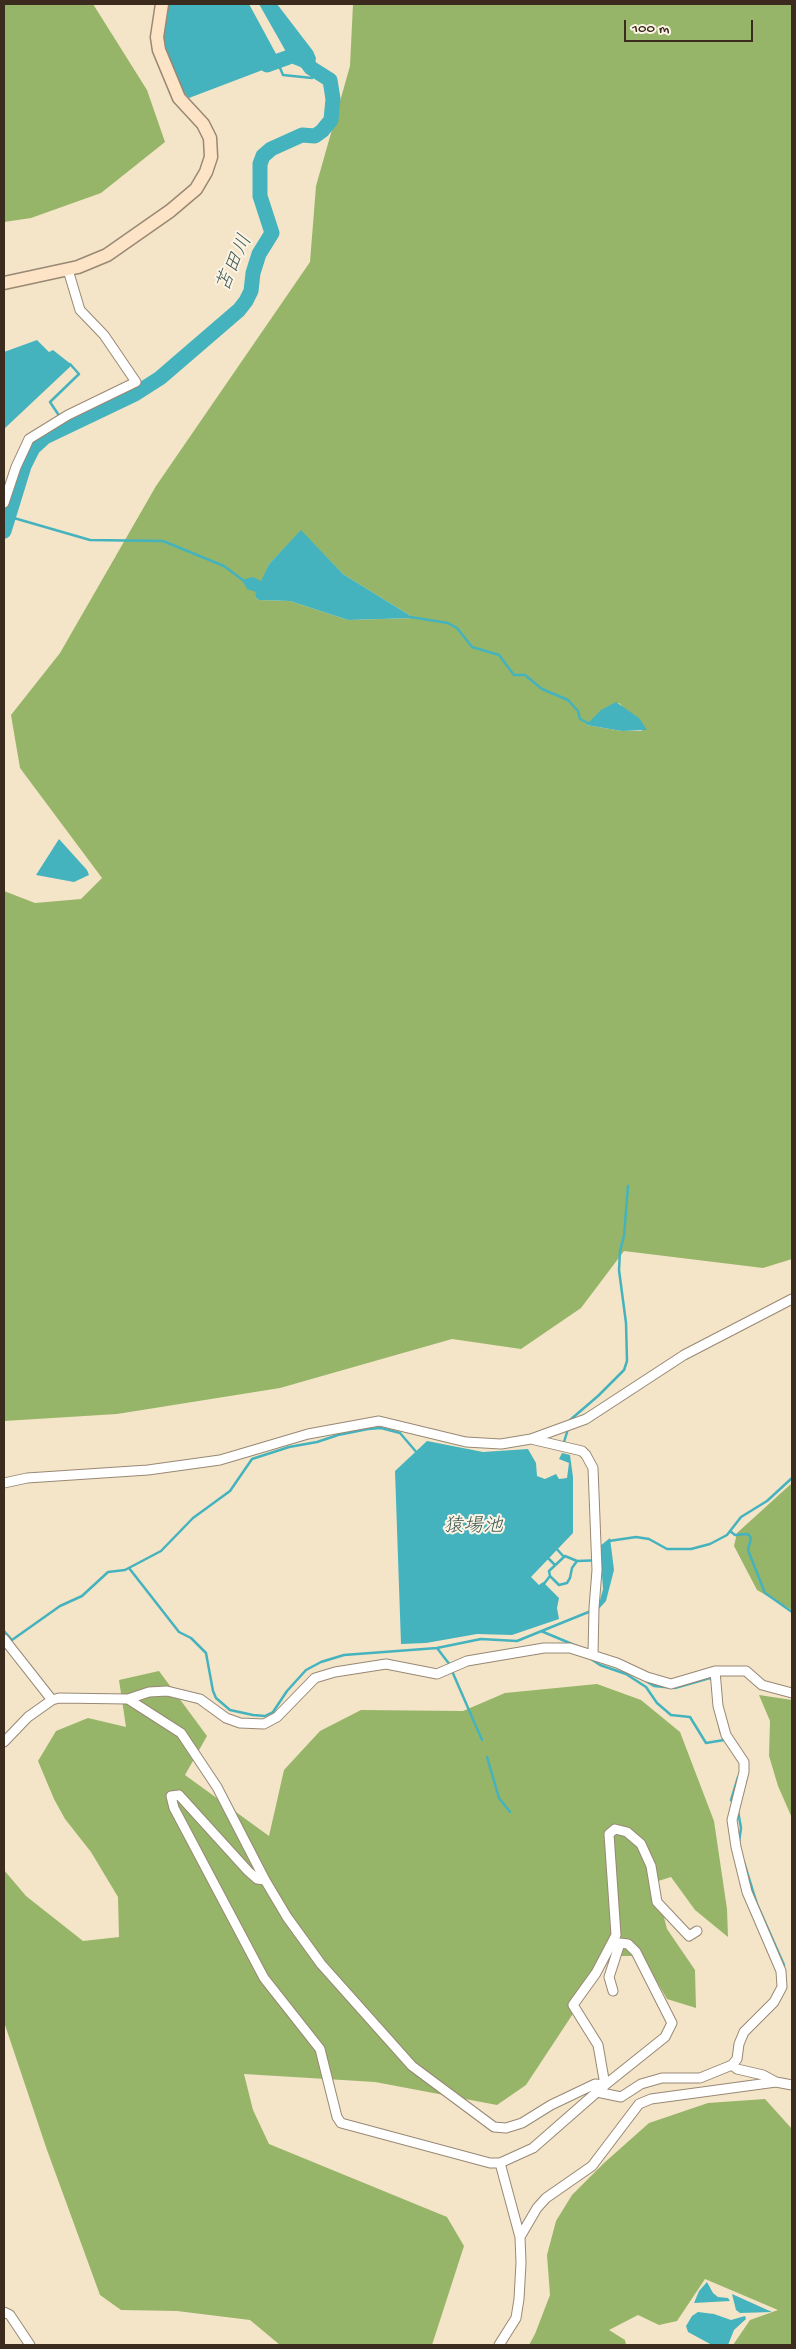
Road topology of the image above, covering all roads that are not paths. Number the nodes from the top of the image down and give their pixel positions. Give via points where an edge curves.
1 (162, 4) edge
2 (68, 270) junction
3 (4, 284) edge
4 (4, 503) edge
5 (792, 1299) edge
6 (531, 1439) junction
7 (4, 1483) edge
8 (4, 1639) edge
9 (589, 1653) junction
10 (715, 1671) junction
11 (792, 1693) edge
12 (128, 1699) junction
13 (52, 1700) junction
14 (4, 1742) edge
15 (264, 1880) junction
16 (697, 1931) dead end
17 (613, 1991) dead end
18 (732, 2065) junction
19 (776, 2082) junction
20 (792, 2084) edge
21 (605, 2085) junction
22 (597, 2092) junction
23 (500, 2163) junction
24 (520, 2238) junction
25 (4, 2312) edge
26 (30, 2345) edge
27 (499, 2345) edge

1 - 2 street via 157,37 159,50 179,98 203,124 210,138 211,157 206,172 196,189 123,244 107,255
2 - 3 street
2 - 4 street via 80,310 104,335 136,382 68,415 29,439
5 - 6 street via 684,1355 586,1419
6 - 7 street via 501,1444 466,1442 379,1421 308,1434 220,1460 148,1470 27,1478
6 - 9 street via 582,1451 591,1462 597,1560
8 - 13 street
9 - 10 street via 671,1684
9 - 12 street via 570,1648 544,1648 467,1661 437,1674 386,1664 335,1672 315,1678 277,1717 264,1724 240,1723 226,1718 200,1699 167,1690
10 - 11 street via 746,1671 762,1685
10 - 18 street via 718,1706 726,1735 744,1762 732,1820 736,1847 746,1892 777,1960 782,1987 774,2002 744,2032 737,2059
12 - 13 street
12 - 15 street via 181,1733 217,1787
13 - 14 street via 28,1717
15 - 21 street via 321,1964 406,2059 480,2119 494,2127 514,2126 594,2084
15 - 23 street via 248,1870 180,1794 171,1796 174,1808 264,1978 320,2049 341,2123
16 - 21 street via 689,1936 657,1902 651,1866 641,1844 627,1832 615,1829 609,1834 616,1935 574,2005 598,2045
17 - 21 street via 609,1977 620,1943 628,1944 636,1952 672,2023 665,2037
18 - 19 street
18 - 22 street via 700,2078 662,2078 641,2084 621,2097
19 - 20 street
19 - 24 street via 640,2104 592,2166 536,2208
21 - 22 street
22 - 23 street via 533,2148
23 - 24 street
24 - 27 street via 516,2318
25 - 26 street via 16,2322

